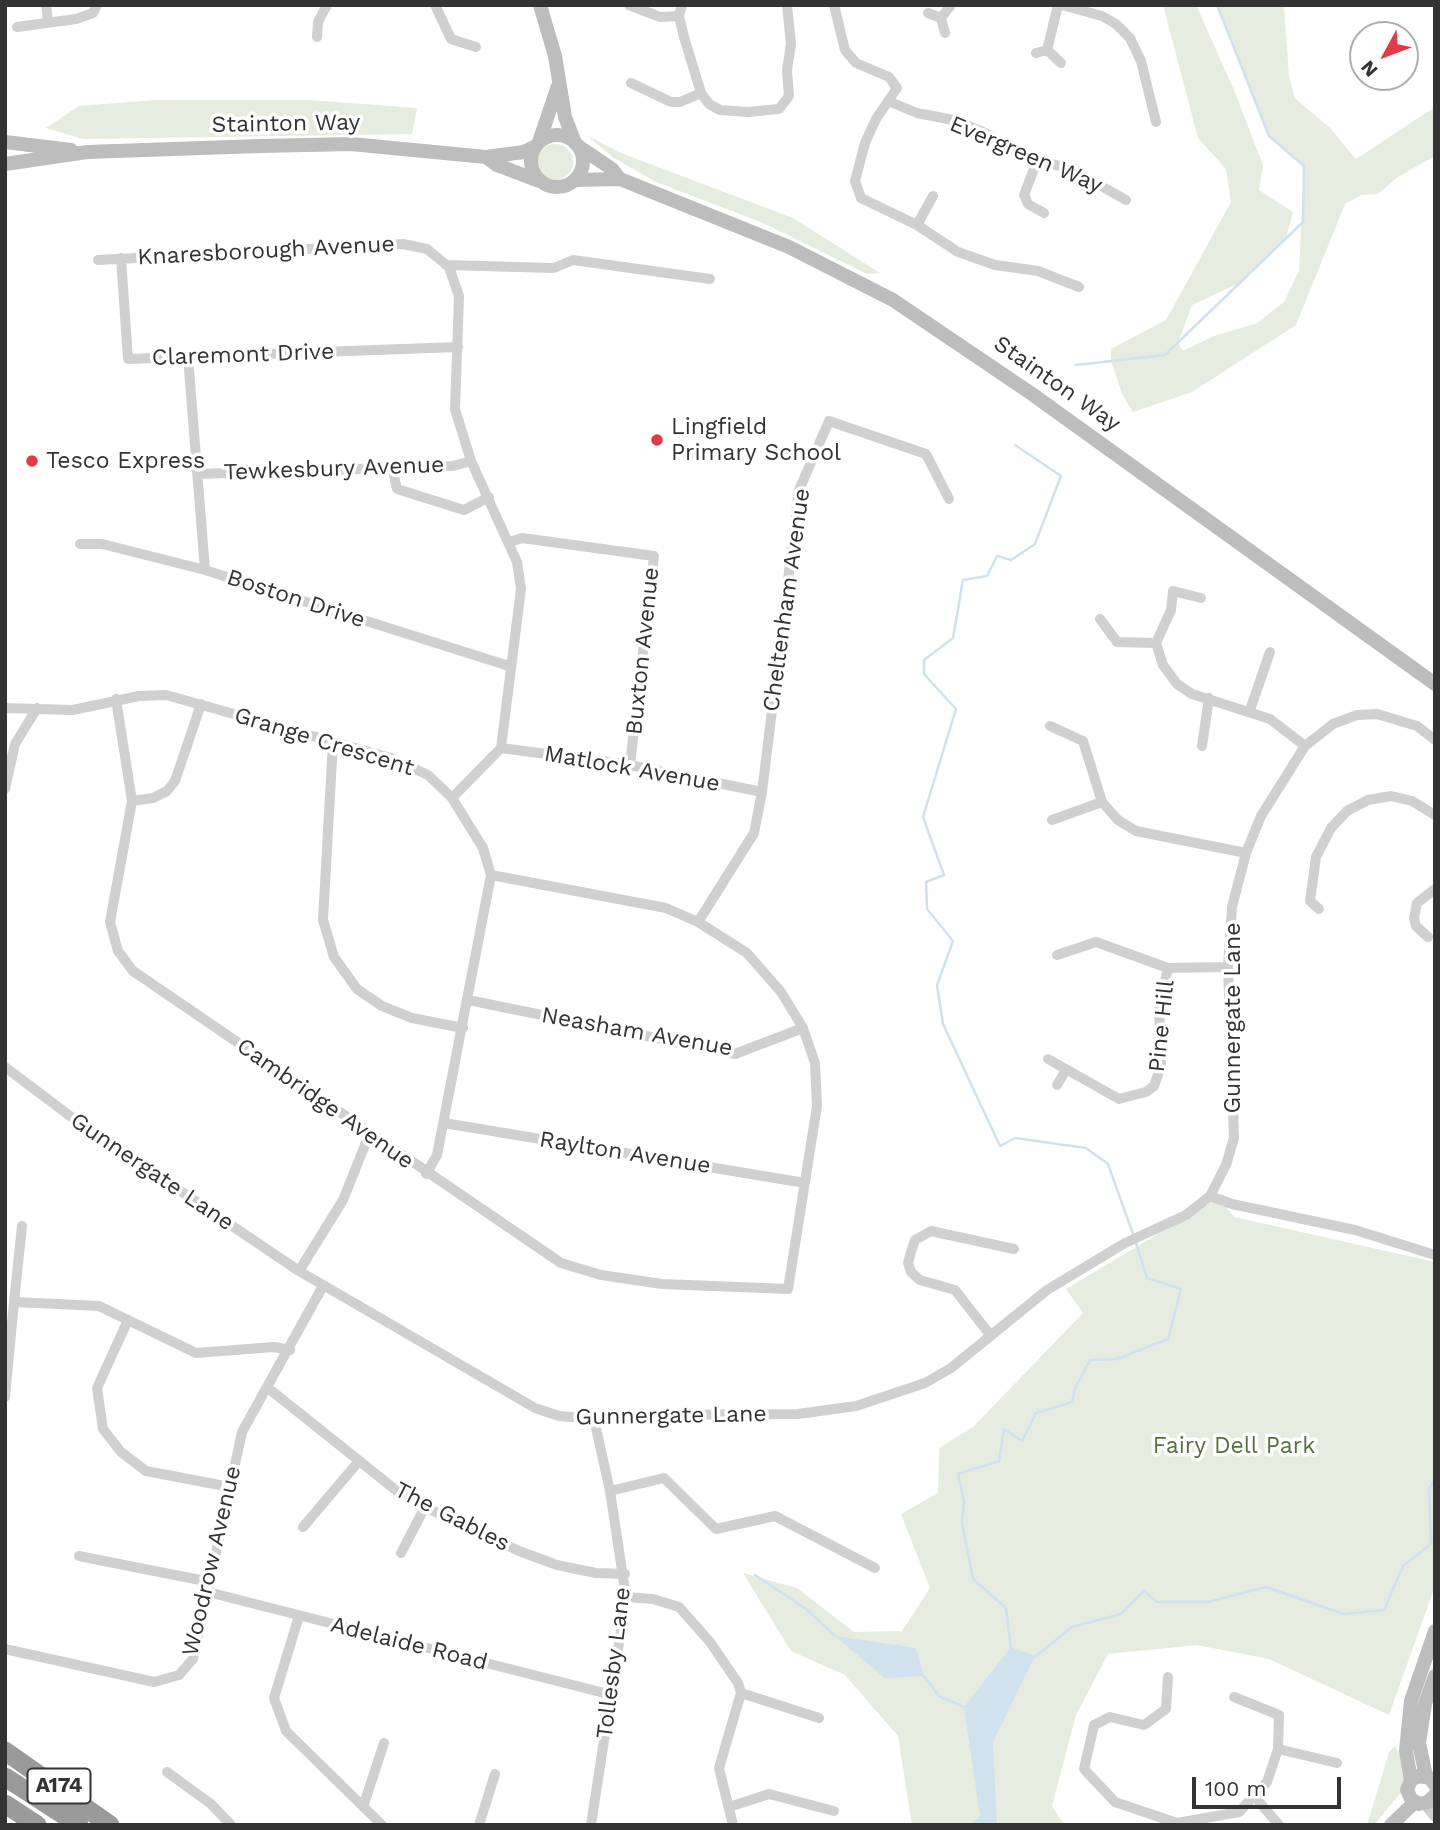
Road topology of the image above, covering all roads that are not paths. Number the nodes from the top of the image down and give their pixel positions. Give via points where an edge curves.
1 (46, 5) edge
2 (97, 5) edge
3 (327, 5) edge
4 (435, 5) edge
5 (540, 5) edge
6 (629, 5) edge
7 (787, 5) edge
8 (834, 5) edge
9 (951, 5) edge
10 (1060, 5) edge
11 (681, 10) edge
12 (928, 13) dead end
13 (941, 18) junction
14 (48, 21) junction
15 (17, 27) dead end
16 (945, 33) dead end
17 (317, 37) dead end
18 (476, 47) dead end
19 (1060, 64) dead end
20 (631, 83) dead end
21 (558, 86) junction
22 (701, 93) junction
23 (888, 102) junction
24 (1156, 122) dead end
25 (5, 142) edge
26 (537, 144) junction
27 (577, 144) junction
28 (87, 152) junction
29 (486, 157) junction
30 (1037, 160) junction
31 (7, 162) edge
32 (620, 179) junction
33 (575, 180) junction
34 (539, 181) junction
35 (933, 196) dead end
36 (1126, 200) dead end
37 (1044, 213) dead end
38 (917, 225) junction
39 (121, 258) junction
40 (98, 260) dead end
41 (446, 265) junction
42 (710, 279) dead end
43 (1079, 287) dead end
44 (458, 347) junction
45 (188, 357) junction
46 (471, 461) junction
47 (392, 467) junction
48 (197, 474) junction
49 (489, 497) junction
50 (949, 499) dead end
51 (510, 542) junction
52 (80, 544) dead end
53 (205, 570) junction
54 (1201, 598) dead end
55 (1100, 619) dead end
56 (1156, 643) junction
57 (1269, 652) dead end
58 (509, 666) junction
59 (1435, 684) edge
60 (1209, 698) junction
61 (116, 699) junction
62 (201, 705) junction
63 (5, 708) edge
64 (37, 708) junction
65 (1250, 710) junction
66 (1050, 726) dead end
67 (1435, 740) edge
68 (333, 742) junction
69 (1202, 746) dead end
70 (1305, 746) junction
71 (500, 748) junction
72 (630, 765) junction
73 (5, 789) edge
74 (762, 793) junction
75 (452, 798) junction
76 (132, 801) junction
77 (1102, 802) junction
78 (1435, 816) edge
79 (1052, 820) dead end
80 (1246, 853) junction
81 (491, 875) junction
82 (1435, 889) edge
83 (1319, 909) dead end
84 (698, 922) junction
85 (1428, 937) dead end
86 (1057, 955) dead end
87 (1228, 967) junction
88 (1168, 968) junction
89 (468, 1000) junction
90 (463, 1028) junction
91 (803, 1028) junction
92 (1048, 1059) dead end
93 (5, 1066) edge
94 (1066, 1070) junction
95 (1056, 1086) dead end
96 (444, 1123) junction
97 (369, 1135) junction
98 (426, 1174) junction
99 (805, 1183) junction
100 (1210, 1196) junction
101 (22, 1226) dead end
102 (1014, 1249) dead end
103 (1435, 1255) edge
104 (299, 1271) junction
105 (323, 1286) junction
106 (15, 1302) junction
107 (128, 1320) junction
108 (991, 1336) junction
109 (290, 1350) junction
110 (268, 1388) junction
111 (5, 1397) edge
112 (594, 1419) junction
113 (359, 1461) junction
114 (230, 1487) junction
115 (610, 1491) junction
116 (425, 1507) junction
117 (303, 1527) dead end
118 (401, 1553) dead end
119 (79, 1556) dead end
120 (875, 1568) dead end
121 (625, 1574) junction
122 (209, 1587) junction
123 (626, 1597) junction
124 (299, 1616) junction
125 (1435, 1631) edge
126 (5, 1649) edge
127 (1435, 1676) edge
128 (1168, 1677) dead end
129 (741, 1693) junction
130 (611, 1695) junction
131 (1234, 1697) dead end
132 (818, 1718) dead end
133 (384, 1743) dead end
134 (1278, 1749) junction
135 (5, 1751) edge
136 (1337, 1763) dead end
137 (167, 1772) dead end
138 (495, 1773) dead end
139 (5, 1777) edge
140 (1411, 1780) junction
141 (1430, 1780) edge
142 (1254, 1796) junction
143 (1424, 1800) edge
144 (5, 1804) edge
145 (363, 1807) junction
146 (729, 1807) junction
147 (834, 1811) dead end
148 (1435, 1817) edge
149 (1177, 1824) edge
150 (37, 1825) edge
151 (79, 1825) edge
152 (110, 1825) edge
153 (232, 1825) edge
154 (382, 1825) edge
155 (479, 1825) edge
156 (591, 1825) edge
157 (733, 1825) edge
158 (1279, 1825) edge
159 (1391, 1825) edge

1 - 14 street
2 - 14 street via 93,13 76,19
3 - 17 street via 318,22
4 - 18 street via 451,39
5 - 21 street via 555,56
6 - 11 street via 660,18
7 - 22 street via 791,44 786,103 779,109 720,110
8 - 23 street via 845,50 856,62 895,82 897,88
9 - 13 street
10 - 19 street via 1041,51
10 - 24 street via 1102,16 1130,38 1141,61
11 - 22 street
12 - 13 street
13 - 16 street
14 - 15 street
20 - 22 street via 671,102
21 - 26 street
21 - 27 street
23 - 30 street, Evergreen Way via 953,120
23 - 38 street via 865,143 855,181 861,198
25 - 28 street, Stainton Way
26 - 27 street via 553,135
26 - 29 street, Stainton Way via 524,152
26 - 34 street via 531,168
27 - 32 street, Stainton Way
27 - 33 street via 583,159
28 - 29 street, Stainton Way via 351,144
28 - 31 street, Stainton Way
29 - 34 street, Stainton Way
30 - 36 street, Evergreen Way via 1071,169
30 - 37 street via 1024,195 1028,204
32 - 33 street, Stainton Way
32 - 59 street, Stainton Way via 789,247 893,300 1132,465
33 - 34 street via 561,187
35 - 38 street
38 - 43 street via 958,252 995,265 1038,271
39 - 40 street, Knaresborough Avenue
39 - 41 street, Knaresborough Avenue via 403,244 427,249
39 - 45 street, Claremont Drive via 128,359
41 - 42 street via 554,268 573,260
41 - 44 street via 459,296
44 - 45 street, Claremont Drive
44 - 46 street via 456,409
45 - 48 street
46 - 47 street, Tewkesbury Avenue via 453,466
46 - 49 street
47 - 48 street, Tewkesbury Avenue
47 - 49 street via 397,489 464,510
48 - 53 street
49 - 51 street
50 - 74 street, Cheltenham Avenue via 926,454 829,421 799,490
51 - 58 street via 521,589
51 - 72 street, Buxton Avenue via 522,538 654,556
52 - 53 street, Boston Drive via 102,544
53 - 58 street, Boston Drive
54 - 56 street via 1172,591 1171,610
55 - 56 street via 1117,642
56 - 60 street via 1163,665 1177,684
57 - 65 street
58 - 71 street
60 - 65 street
60 - 69 street
61 - 62 street, Grange Crescent via 166,695
61 - 64 street, Grange Crescent via 73,710
61 - 76 street, Cambridge Avenue
62 - 68 street, Grange Crescent
62 - 76 street via 175,781 153,798
63 - 64 street, Grange Crescent
64 - 73 street via 15,744
65 - 70 street
66 - 77 street via 1083,741
67 - 70 street, Gunnergate Lane via 1417,726 1377,714 1333,724
68 - 75 street, Grange Crescent via 391,758 428,775
68 - 90 street via 323,920 334,957 357,989 382,1006 412,1018
70 - 80 street, Gunnergate Lane via 1273,793
71 - 72 street, Matlock Avenue
71 - 75 street
72 - 74 street, Matlock Avenue
74 - 84 street, Cheltenham Avenue via 754,833
75 - 81 street, Grange Crescent via 483,848
76 - 97 street, Cambridge Avenue via 110,922 118,951 133,971
77 - 79 street
77 - 80 street via 1136,831
78 - 83 street via 1412,801 1391,796 1368,800 1348,811 1331,828 1316,856 1310,901
80 - 87 street, Gunnergate Lane via 1232,907
81 - 84 street via 666,908
81 - 89 street, Grange Crescent
82 - 85 street via 1417,903 1414,918
84 - 91 street via 747,953 781,992
86 - 88 street via 1096,942
87 - 88 street, Pine Hill
87 - 100 street, Gunnergate Lane via 1234,1138
88 - 94 street, Pine Hill via 1158,1009 1161,1066 1154,1086 1119,1099
89 - 90 street, Grange Crescent
89 - 91 street, Neasham Avenue via 735,1054
90 - 96 street, Grange Crescent
91 - 99 street via 815,1063 817,1106
92 - 94 street, Pine Hill
93 - 104 street, Gunnergate Lane via 74,1119
94 - 95 street
96 - 98 street, Grange Crescent via 437,1156
96 - 99 street, Raylton Avenue
97 - 98 street, Cambridge Avenue
97 - 104 street via 343,1200
98 - 99 street, Cambridge Avenue via 561,1263 601,1275 662,1284 788,1289
100 - 103 street via 1355,1230
100 - 108 street, Gunnergate Lane via 1186,1215 1125,1243 1047,1290
101 - 106 street
102 - 108 street via 931,1231 915,1240 908,1263 920,1280 955,1290
104 - 105 street, Gunnergate Lane
105 - 109 street, Woodrow Avenue
105 - 112 street, Gunnergate Lane via 534,1408
106 - 107 street via 99,1306
106 - 111 street
107 - 109 street via 196,1353 274,1347
107 - 114 street via 97,1388 103,1429 121,1452 146,1471
108 - 112 street, Gunnergate Lane via 925,1383 856,1406 798,1414
109 - 110 street, Woodrow Avenue
110 - 113 street, The Gables
110 - 114 street, Woodrow Avenue via 242,1432
112 - 115 street, Tollesby Lane
113 - 116 street, The Gables
113 - 117 street
114 - 122 street, Woodrow Avenue
115 - 120 street via 664,1478 716,1529 775,1516
115 - 121 street, Tollesby Lane
116 - 118 street
116 - 121 street, The Gables via 557,1565
119 - 122 street, Adelaide Road
121 - 123 street, Tollesby Lane
122 - 124 street, Adelaide Road
122 - 126 street, Woodrow Avenue via 193,1659 179,1675 154,1682
123 - 129 street via 679,1607 710,1642
123 - 130 street, Tollesby Lane
124 - 130 street, Adelaide Road
124 - 145 street via 274,1698 286,1731
125 - 140 street via 1411,1701 1406,1751
127 - 141 street via 1419,1743
128 - 149 street via 1166,1709 1144,1725 1110,1717 1094,1725 1084,1769 1115,1802
129 - 132 street
129 - 146 street via 719,1768
130 - 156 street, Tollesby Lane
131 - 134 street via 1279,1715
133 - 145 street
134 - 136 street
134 - 142 street via 1267,1782
135 - 152 highway, A174
137 - 153 street
138 - 155 street
139 - 151 highway, A174
140 - 141 street
140 - 143 street via 1407,1790
142 - 149 street via 1239,1812
142 - 158 street
143 - 148 street
143 - 159 street
144 - 150 highway, A174
145 - 154 street
146 - 147 street via 769,1794
146 - 157 street

